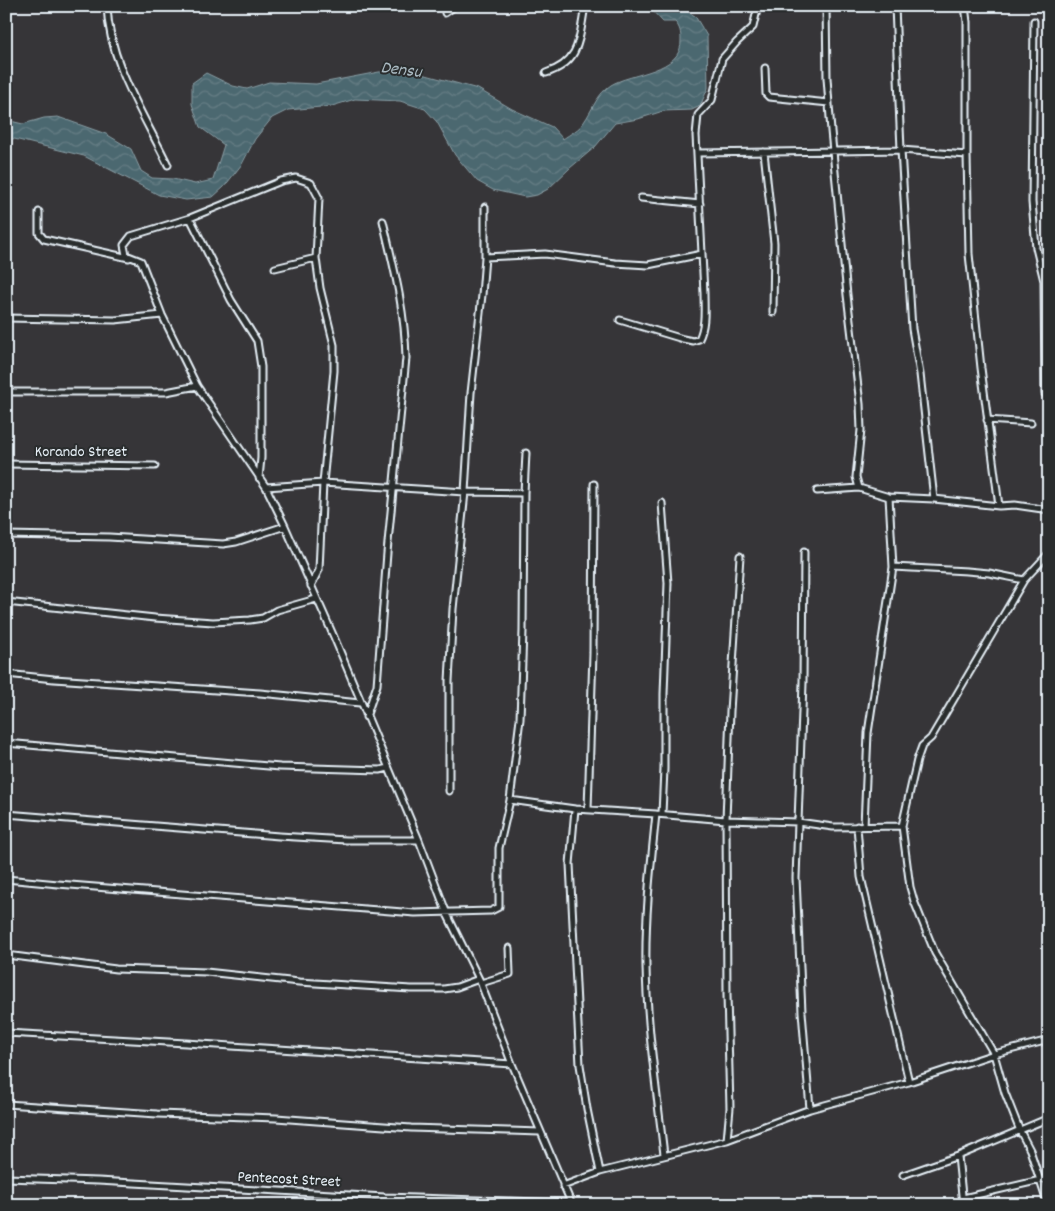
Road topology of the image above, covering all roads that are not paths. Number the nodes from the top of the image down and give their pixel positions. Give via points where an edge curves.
1 (107, 6) edge
2 (455, 6) edge
3 (584, 6) edge
4 (758, 6) edge
5 (826, 6) edge
6 (895, 6) edge
7 (965, 6) edge
8 (445, 13) dead end
9 (1034, 20) dead end
10 (765, 68) dead end
11 (546, 73) dead end
12 (829, 102) junction
13 (901, 150) junction
14 (834, 151) junction
15 (764, 152) junction
16 (698, 154) junction
17 (967, 155) junction
18 (168, 165) dead end
19 (641, 198) dead end
20 (700, 204) junction
21 (485, 207) dead end
22 (39, 212) dead end
23 (190, 218) junction
24 (383, 221) dead end
25 (702, 254) junction
26 (485, 257) junction
27 (316, 258) junction
28 (141, 261) junction
29 (275, 268) dead end
30 (1046, 281) edge
31 (774, 312) dead end
32 (162, 315) junction
33 (6, 318) edge
34 (620, 320) dead end
35 (197, 386) junction
36 (6, 392) edge
37 (1045, 394) dead end
38 (987, 420) junction
39 (1031, 422) dead end
40 (526, 453) dead end
41 (6, 464) edge
42 (155, 466) dead end
43 (260, 478) junction
44 (323, 483) junction
45 (594, 484) dead end
46 (266, 487) junction
47 (395, 487) junction
48 (859, 488) junction
49 (817, 491) dead end
50 (464, 492) junction
51 (524, 493) junction
52 (889, 497) junction
53 (934, 499) junction
54 (662, 504) dead end
55 (999, 506) junction
56 (1049, 510) edge
57 (285, 526) junction
58 (6, 535) edge
59 (804, 552) dead end
60 (1049, 553) edge
61 (740, 556) dead end
62 (893, 567) junction
63 (1024, 580) junction
64 (311, 586) junction
65 (316, 599) junction
66 (6, 602) edge
67 (6, 674) edge
68 (360, 703) junction
69 (366, 717) junction
70 (6, 743) edge
71 (388, 768) junction
72 (449, 792) dead end
73 (510, 800) junction
74 (575, 809) junction
75 (588, 809) junction
76 (6, 814) edge
77 (659, 814) junction
78 (726, 820) junction
79 (798, 822) junction
80 (857, 826) junction
81 (864, 826) junction
82 (902, 826) junction
83 (419, 840) junction
84 (6, 878) edge
85 (447, 914) junction
86 (509, 948) dead end
87 (6, 956) edge
88 (480, 981) junction
89 (6, 1033) edge
90 (1049, 1040) edge
91 (994, 1054) junction
92 (512, 1064) junction
93 (909, 1082) junction
94 (6, 1104) edge
95 (810, 1109) junction
96 (1049, 1118) edge
97 (1020, 1131) junction
98 (540, 1132) junction
99 (727, 1140) junction
100 (664, 1155) junction
101 (958, 1156) junction
102 (600, 1172) junction
103 (903, 1175) dead end
104 (6, 1178) edge
105 (1049, 1178) edge
106 (1041, 1180) junction
107 (563, 1186) junction
108 (963, 1198) junction
109 (571, 1204) edge
110 (964, 1205) edge
111 (1048, 1205) edge

1 - 18 street via 117,62
2 - 8 street
3 - 11 street via 575,52 563,66
4 - 16 street via 753,26 722,59 712,100 698,115
5 - 12 street
6 - 13 street
7 - 17 street
9 - 30 street via 1032,202 1037,255
10 - 12 street via 766,94 769,97
12 - 14 street
13 - 14 street
13 - 17 street
13 - 53 street via 912,329
14 - 15 street
14 - 48 street via 860,404 856,477
15 - 16 street
15 - 31 street via 774,243
16 - 20 street
17 - 38 street via 969,254
19 - 20 street
20 - 25 street
21 - 26 street
22 - 28 street via 39,232 44,239
23 - 27 street via 281,181 303,180 311,183 318,198
23 - 28 street via 131,236 124,245 126,255
23 - 43 street via 231,300 256,341 261,367
24 - 47 street via 405,326 406,358
25 - 26 street via 648,265 545,254
25 - 34 street via 704,313 699,339 683,339
26 - 50 street
27 - 29 street
27 - 44 street via 334,345 334,381
28 - 32 street
30 - 37 street
32 - 33 street via 115,320
32 - 35 street
35 - 36 street via 166,392
35 - 43 street
38 - 39 street
38 - 55 street
40 - 51 street
41 - 42 street, Korando Street
43 - 46 street
44 - 46 street
44 - 47 street
44 - 64 street via 319,570
45 - 75 street
46 - 57 street
47 - 50 street
47 - 69 street via 377,685
48 - 49 street
48 - 52 street
50 - 51 street
50 - 72 street via 451,645
51 - 73 street via 520,720
52 - 53 street
52 - 62 street
53 - 55 street
54 - 77 street via 668,583 664,769
55 - 56 street
57 - 58 street via 223,544
57 - 64 street
59 - 79 street
60 - 63 street
61 - 78 street
62 - 63 street via 967,570
62 - 81 street via 868,733
63 - 82 street via 931,738 922,746
64 - 65 street
65 - 66 street via 277,610 263,618 213,622
65 - 68 street
67 - 68 street
68 - 69 street
69 - 71 street
70 - 71 street via 280,767
71 - 83 street
73 - 74 street
73 - 85 street via 499,848 499,907 491,911
74 - 75 street
74 - 102 street via 570,864 580,1065
75 - 77 street
76 - 83 street via 279,836
77 - 78 street
77 - 100 street via 646,911 646,969
78 - 79 street
78 - 99 street via 730,1108
79 - 80 street via 833,827
79 - 95 street via 797,922
80 - 81 street
80 - 93 street via 861,877
81 - 82 street
82 - 91 street via 910,887 928,936
83 - 85 street
84 - 85 street
85 - 88 street
86 - 88 street via 510,974
87 - 88 street via 116,969 206,972 411,989 444,989
88 - 92 street
89 - 92 street
90 - 91 street
91 - 93 street
91 - 97 street
92 - 98 street
93 - 95 street
94 - 98 street via 411,1128
95 - 99 street
96 - 97 street
97 - 101 street
97 - 106 street
98 - 107 street
99 - 100 street
100 - 102 street
101 - 103 street
101 - 108 street
102 - 107 street
104 - 109 street, Pentecost Street
105 - 106 street
106 - 108 street
106 - 111 street
107 - 109 street
108 - 110 street

